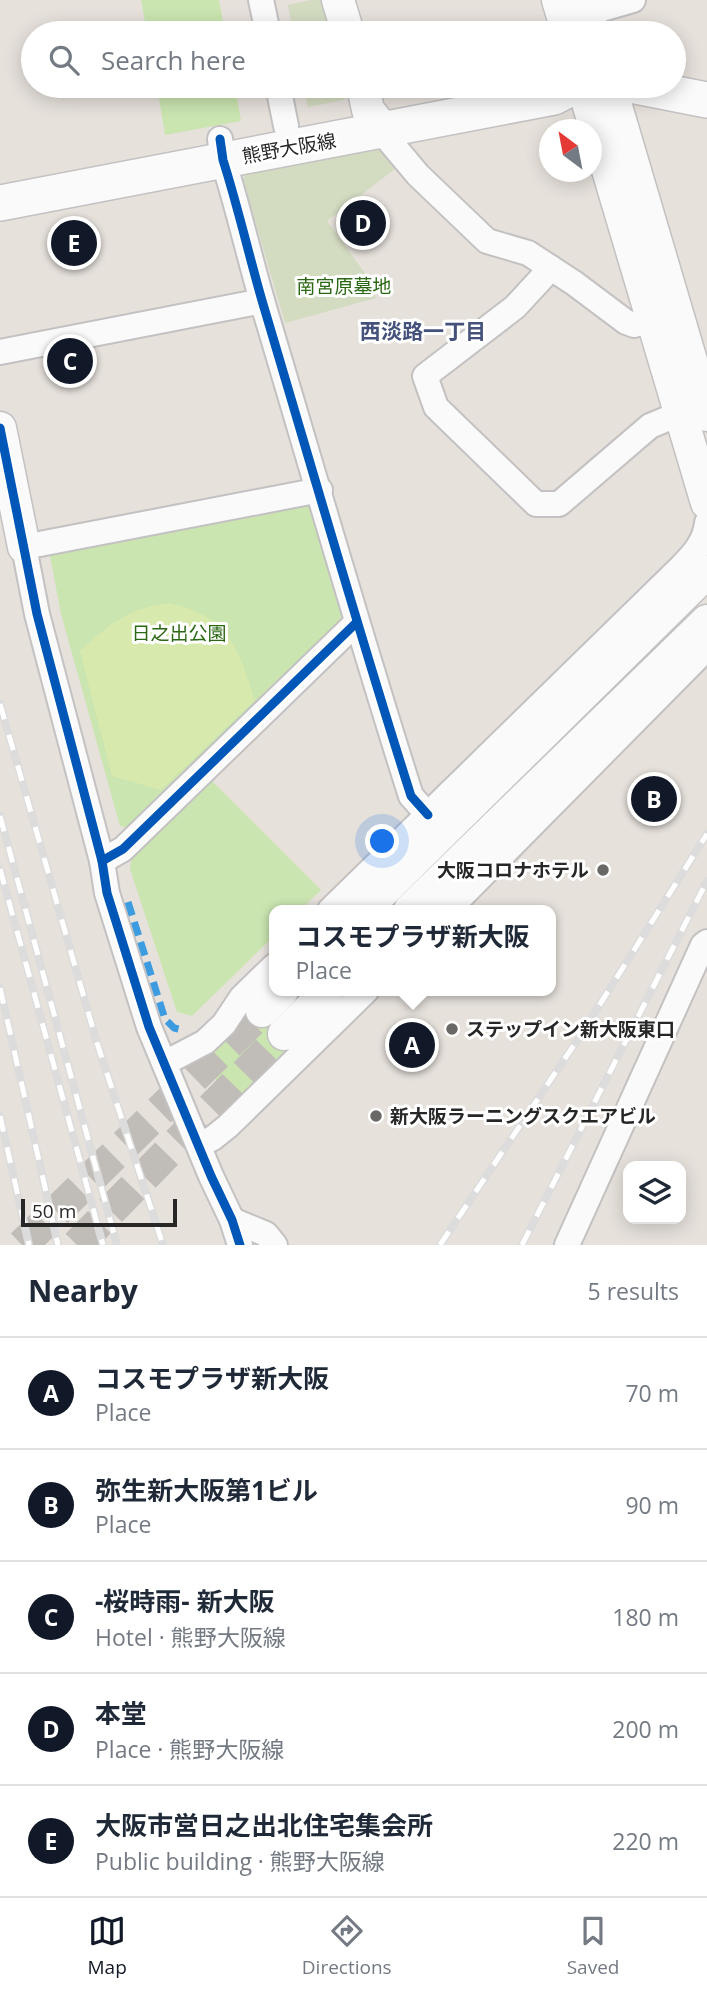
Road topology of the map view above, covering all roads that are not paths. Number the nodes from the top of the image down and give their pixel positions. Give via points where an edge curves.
1 (261, 0) edge
2 (338, 0) edge
3 (558, 0) edge
4 (632, 0) edge
5 (583, 20) edge
6 (265, 21) edge
7 (344, 21) edge
8 (686, 96) edge
9 (280, 98) edge
10 (432, 98) edge
11 (539, 98) edge
12 (587, 98) edge
13 (614, 98) edge
14 (707, 100) edge
15 (372, 109) edge
16 (286, 126) junction
17 (222, 150) junction
18 (0, 182) edge
19 (0, 203) edge
20 (551, 268) junction
21 (262, 301) junction
22 (653, 319) junction
23 (0, 352) edge
24 (700, 359) edge
25 (694, 414) edge
26 (0, 428) edge
27 (320, 491) junction
28 (707, 503) edge
29 (707, 523) edge
30 (24, 547) junction
31 (707, 572) edge
32 (707, 621) edge
33 (356, 623) junction
34 (707, 648) edge
35 (428, 815) junction
36 (102, 861) junction
37 (335, 905) edge
38 (369, 905) edge
39 (415, 905) edge
40 (453, 905) edge
41 (707, 942) edge
42 (269, 971) edge
43 (323, 996) edge
44 (361, 996) edge
45 (284, 1034) tunnel mouth
46 (164, 1063) junction
47 (200, 1145) junction
48 (232, 1220) junction
49 (240, 1245) edge
50 (275, 1245) edge
51 (567, 1245) edge

1 - 6 street
2 - 7 street
3 - 5 street
4 - 5 street
8 - 14 main road
9 - 16 street
10 - 15 main road, 熊野大阪線
11 - 15 main road, 熊野大阪線
12 - 22 street
13 - 24 street
15 - 16 main road, 熊野大阪線
15 - 17 main road, 熊野大阪線
15 - 20 street via 387,138 418,175 487,241 528,253
16 - 17 main road, 熊野大阪線
17 - 18 main road, 熊野大阪線
17 - 19 main road, 熊野大阪線
17 - 21 street
20 - 22 street via 626,322 634,325
20 - 25 street via 515,307 425,376 436,407 536,504 559,504 650,426
21 - 23 street
21 - 27 street
22 - 25 street
24 - 25 street
25 - 28 street
26 - 30 street
27 - 30 street
27 - 33 street
29 - 35 street via 697,550 680,568
30 - 36 street via 37,614
31 - 38 street
32 - 39 street
33 - 35 street via 411,796
33 - 36 street via 123,849
34 - 40 street
35 - 37 street
36 - 46 street via 107,893
41 - 51 street
42 - 46 street via 205,1041
43 - 45 street
44 - 47 street via 228,1126
46 - 47 street
47 - 48 street
48 - 49 street
48 - 50 street via 267,1234

